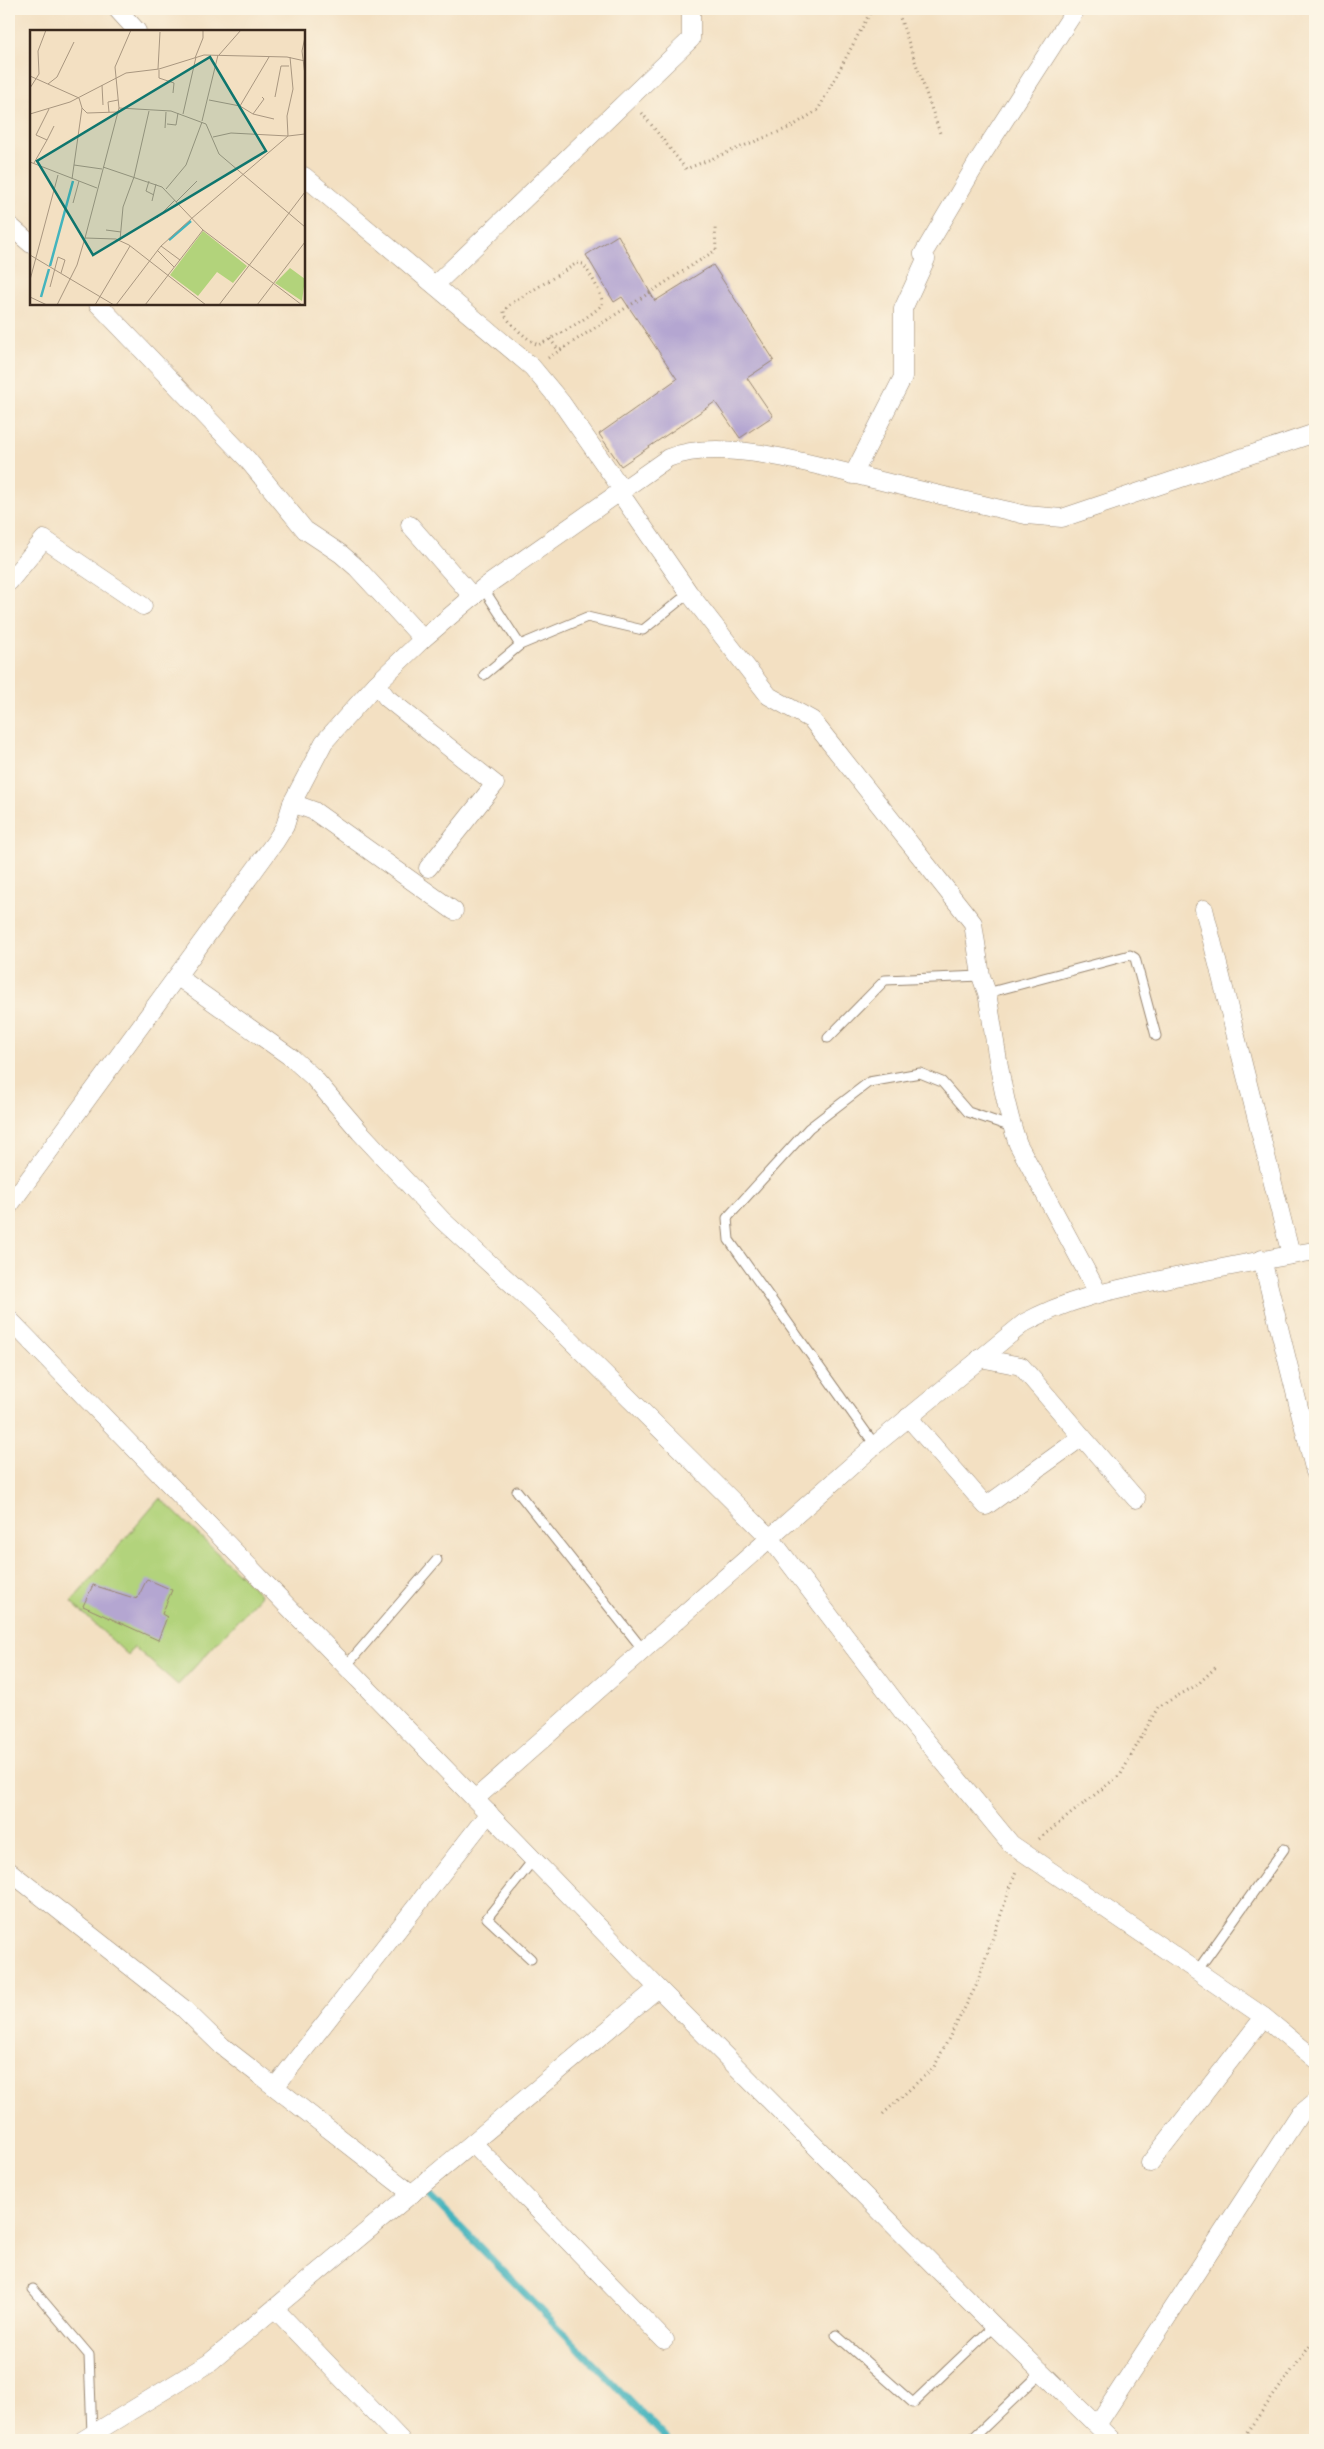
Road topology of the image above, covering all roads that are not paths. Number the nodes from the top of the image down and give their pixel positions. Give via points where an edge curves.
1 (116, 9) edge
2 (690, 9) edge
3 (1076, 9) edge
4 (135, 30) edge
5 (305, 177) edge
6 (9, 225) edge
7 (30, 243) edge
8 (435, 285) junction
9 (99, 305) edge
10 (1315, 433) edge
11 (853, 475) junction
12 (621, 492) junction
13 (410, 525) dead end
14 (9, 582) edge
15 (478, 593) junction
16 (690, 593) junction
17 (143, 606) dead end
18 (423, 639) junction
19 (520, 645) junction
20 (484, 675) dead end
21 (376, 684) junction
22 (292, 803) junction
23 (428, 868) dead end
24 (1204, 909) dead end
25 (454, 911) dead end
26 (982, 976) junction
27 (178, 977) junction
28 (987, 993) junction
29 (1156, 1036) dead end
30 (828, 1038) dead end
31 (1012, 1128) junction
32 (9, 1206) edge
33 (1315, 1251) edge
34 (1291, 1255) junction
35 (1262, 1259) junction
36 (1098, 1293) junction
37 (9, 1319) edge
38 (980, 1358) junction
39 (908, 1417) junction
40 (1082, 1437) junction
41 (875, 1444) junction
42 (1315, 1472) edge
43 (517, 1492) dead end
44 (1136, 1499) dead end
45 (770, 1539) junction
46 (437, 1560) dead end
47 (644, 1651) junction
48 (346, 1666) junction
49 (476, 1800) junction
50 (489, 1813) junction
51 (1284, 1849) dead end
52 (534, 1859) junction
53 (9, 1871) edge
54 (531, 1959) dead end
55 (1197, 1971) junction
56 (658, 1988) junction
57 (1264, 2017) junction
58 (1315, 2059) edge
59 (275, 2087) junction
60 (1315, 2102) edge
61 (473, 2143) junction
62 (1150, 2163) dead end
63 (412, 2194) junction
64 (33, 2289) dead end
65 (275, 2309) junction
66 (994, 2326) junction
67 (836, 2335) dead end
68 (664, 2340) dead end
69 (1042, 2372) junction
70 (1097, 2425) junction
71 (88, 2438) edge
72 (401, 2440) edge
73 (971, 2440) edge
74 (1112, 2440) edge

1 - 4 street
2 - 8 street via 691,39
3 - 11 street via 978,161 923,254 926,259 902,316 903,377
5 - 8 street
6 - 7 street
8 - 12 street via 532,367 561,402
9 - 18 street via 246,459 305,530 357,568
10 - 11 street via 1062,518 1026,515
11 - 12 street via 766,455 697,451 668,458
12 - 15 street
12 - 16 street
13 - 15 street
14 - 17 street via 44,539
15 - 18 street
15 - 19 lane
16 - 19 lane via 643,630 587,617
16 - 26 street via 769,696 812,720 973,923
18 - 21 street
19 - 20 lane
21 - 22 street via 324,742
21 - 23 street via 387,698 495,784
22 - 25 street via 314,811
22 - 27 street via 276,842
24 - 34 street
26 - 28 street
26 - 30 lane via 885,980
27 - 32 street
27 - 45 street via 292,1058 313,1077 442,1220 537,1307
28 - 29 lane via 1130,955 1135,958
28 - 31 street
31 - 36 street
31 - 41 lane via 968,1112 942,1082 920,1073 869,1082 809,1128 727,1218 729,1240
33 - 34 street
34 - 35 street
35 - 36 street
35 - 42 street
36 - 38 street via 1052,1308 1024,1323
37 - 48 street
38 - 39 street
38 - 40 street via 1021,1366
39 - 40 street via 986,1506
39 - 41 street
40 - 44 street
41 - 45 street
43 - 47 lane
45 - 47 street
45 - 55 street via 909,1720 1011,1844
46 - 48 lane
47 - 49 street
48 - 49 street
49 - 50 street
50 - 52 street
50 - 59 street
51 - 55 lane
52 - 54 lane via 487,1918
52 - 56 street
53 - 59 street via 184,2008 222,2046
55 - 57 street
56 - 61 street
56 - 66 street
57 - 58 street
57 - 62 street
59 - 63 street
60 - 70 street via 1299,2116
61 - 63 street
61 - 68 street
63 - 65 street
64 - 71 lane via 89,2354
65 - 71 street via 209,2364
65 - 72 street
66 - 67 lane via 913,2403
66 - 69 street
69 - 70 street
69 - 73 lane
70 - 74 street

